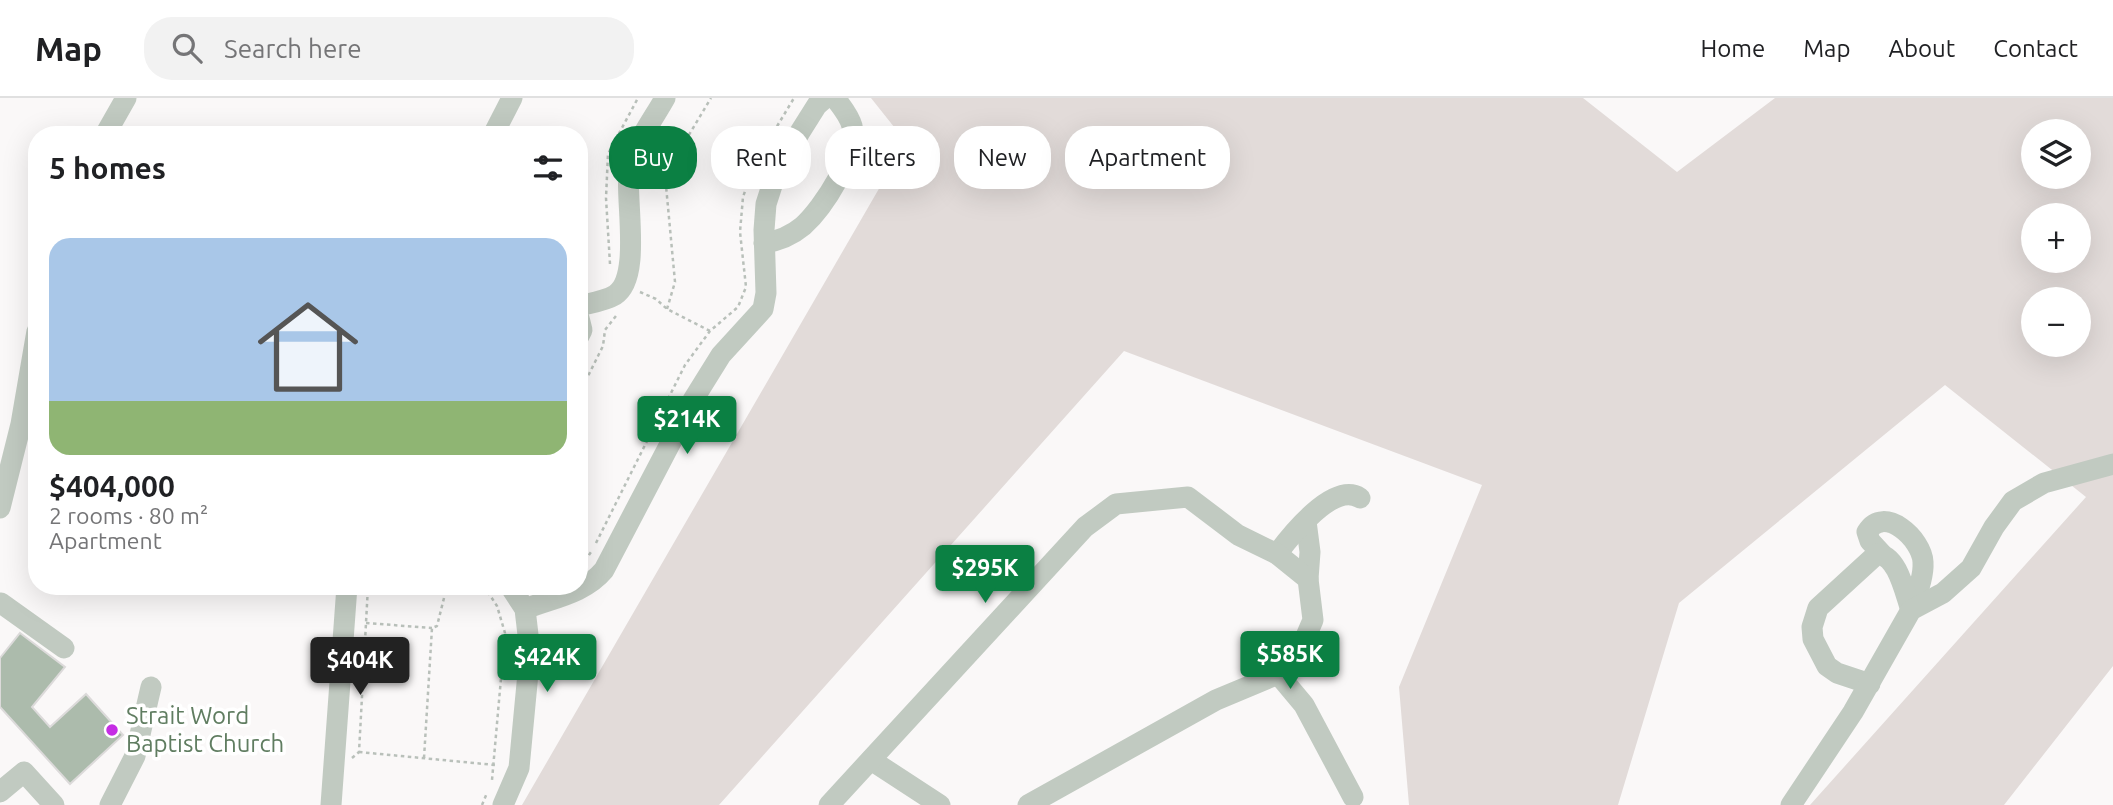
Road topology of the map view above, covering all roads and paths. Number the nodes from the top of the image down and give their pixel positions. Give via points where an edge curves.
1 (126, 98) edge
2 (512, 98) edge
3 (665, 98) edge
4 (711, 98) edge
5 (794, 98) edge
6 (825, 98) edge
7 (835, 98) edge
8 (110, 126) edge
9 (498, 126) edge
10 (694, 126) edge
11 (666, 189) edge
12 (764, 243) junction
13 (637, 284) dead end
14 (640, 292) junction
15 (635, 298) dead end
16 (588, 303) edge
17 (667, 309) junction
18 (621, 312) dead end
19 (710, 331) junction
20 (588, 376) edge
21 (28, 383) edge
22 (2113, 464) edge
23 (1360, 499) dead end
24 (0, 508) edge
25 (1307, 521) junction
26 (1277, 554) junction
27 (1882, 554) junction
28 (588, 558) edge
29 (1308, 579) junction
30 (588, 586) edge
31 (346, 595) edge
32 (368, 595) edge
33 (445, 595) edge
34 (489, 595) edge
35 (515, 595) edge
36 (564, 595) edge
37 (0, 602) edge
38 (524, 609) junction
39 (1911, 610) junction
40 (0, 619) edge
41 (366, 623) junction
42 (432, 628) junction
43 (64, 648) dead end
44 (1279, 674) junction
45 (1870, 684) junction
46 (151, 687) dead end
47 (359, 752) junction
48 (424, 758) junction
49 (349, 760) dead end
50 (871, 760) junction
51 (495, 765) junction
52 (492, 782) dead end
53 (0, 792) edge
54 (1353, 797) dead end
55 (495, 799) edge
56 (54, 805) edge
57 (110, 805) edge
58 (331, 805) edge
59 (482, 805) edge
60 (829, 805) edge
61 (940, 805) edge
62 (1028, 805) edge
63 (1791, 805) edge

1 - 8 street
2 - 9 street
3 - 16 street via 629,169 630,260 625,284 616,295
4 - 10 path
5 - 19 path via 755,163 743,198 740,232 746,287 738,307
6 - 12 street via 776,173 765,204
7 - 12 street via 852,126 852,141 840,176 802,227 781,240
11 - 17 path via 674,282
12 - 30 street via 763,309 721,355 604,570
13 - 14 path
14 - 15 path
14 - 17 path
17 - 19 path
18 - 20 path via 605,330 603,346
19 - 28 path via 685,365
21 - 24 street
22 - 39 street via 2044,483 2012,501 1971,568 1943,593
23 - 25 street via 1343,494
25 - 26 street
25 - 29 street
26 - 29 street
26 - 50 street via 1238,535 1188,497 1116,504 1084,527
27 - 39 street via 1896,571
27 - 39 street via 1867,532 1881,521 1904,530 1917,545 1923,575
27 - 45 street via 1818,608 1812,627 1827,666
29 - 44 street via 1313,620 1301,649
31 - 58 street
32 - 41 path
33 - 42 path via 437,626
34 - 51 path via 505,633
35 - 38 street
36 - 38 street
37 - 40 street
37 - 43 street
38 - 55 street via 530,652 519,768
39 - 45 street
41 - 42 path
41 - 47 path
42 - 48 path
44 - 54 street via 1304,705
44 - 62 street via 1216,700
45 - 63 street
46 - 57 street via 135,756
47 - 48 path
47 - 49 path
48 - 51 path
50 - 60 street
50 - 61 street
51 - 52 path
53 - 56 street via 24,772
55 - 59 path

